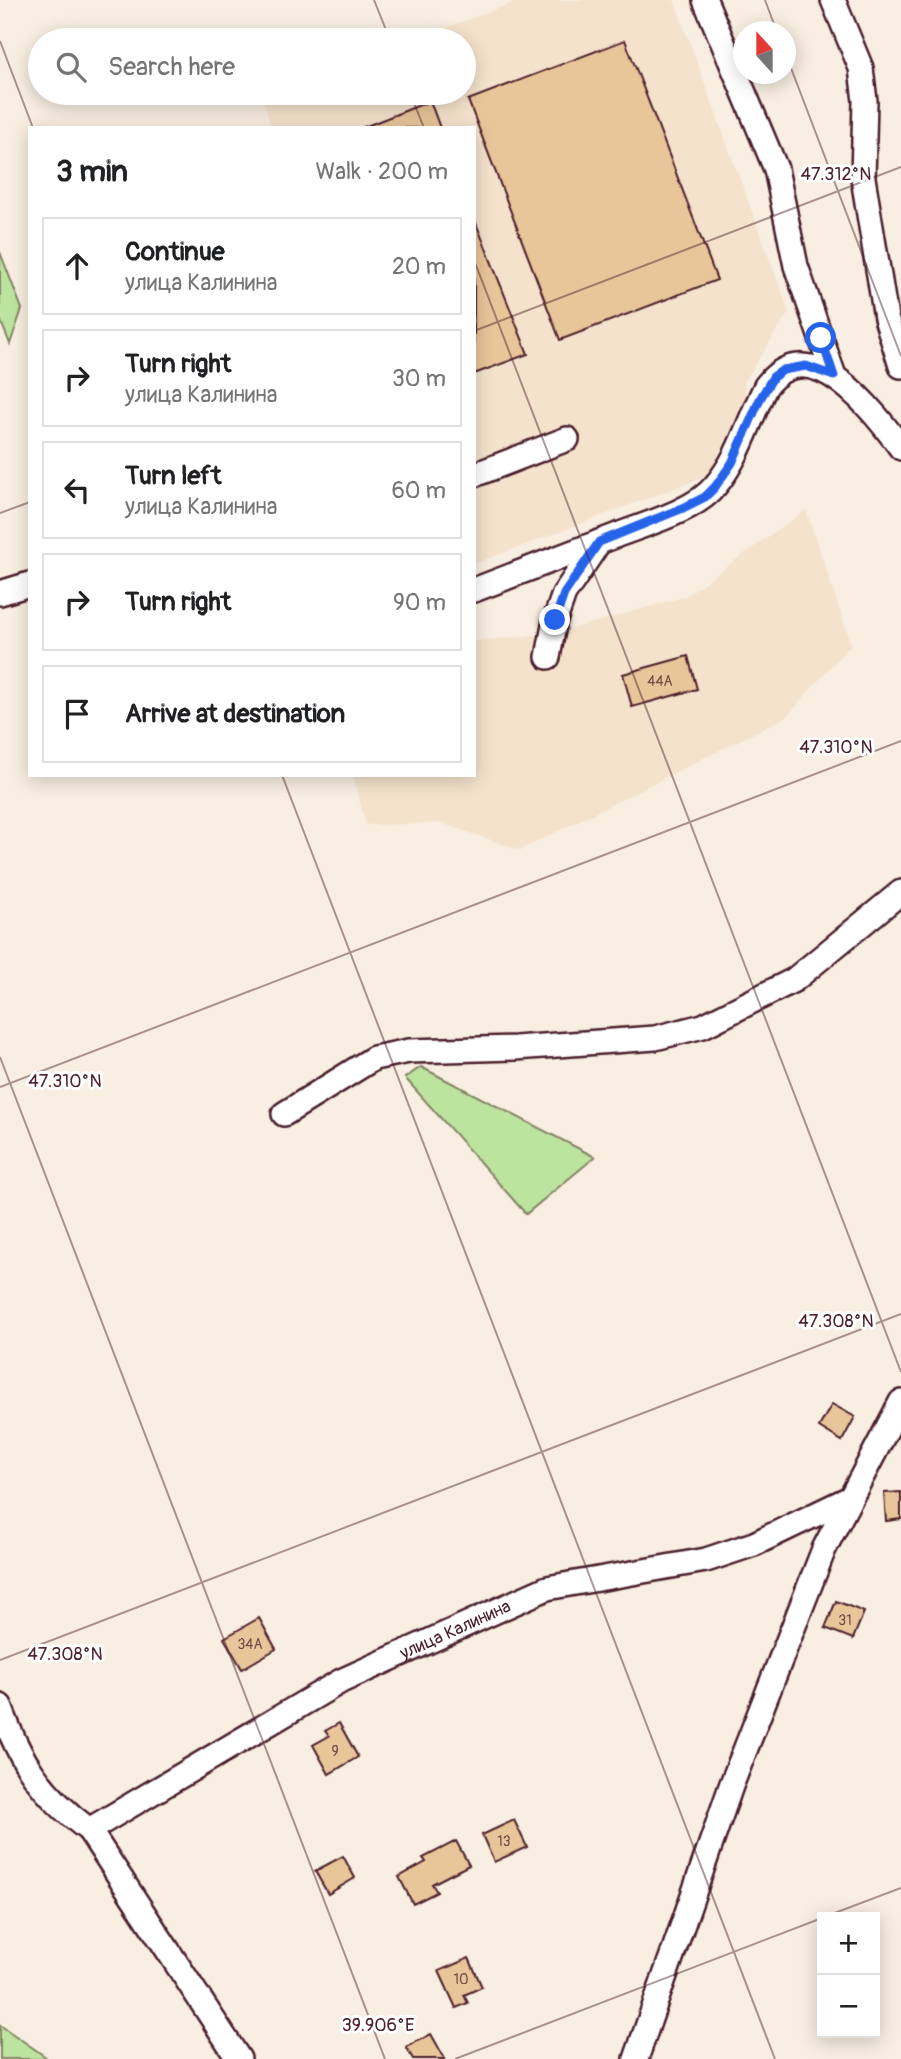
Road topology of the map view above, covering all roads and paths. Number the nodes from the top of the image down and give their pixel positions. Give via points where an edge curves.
1 (705, 0) edge
2 (833, 0) edge
3 (901, 366) edge
4 (834, 376) junction
5 (567, 439) dead end
6 (901, 448) edge
7 (476, 474) edge
8 (599, 542) junction
9 (28, 585) edge
10 (476, 589) edge
11 (0, 593) edge
12 (548, 657) dead end
13 (901, 892) edge
14 (284, 1114) dead end
15 (901, 1402) edge
16 (850, 1498) junction
17 (0, 1706) edge
18 (89, 1829) junction
19 (239, 2059) edge
20 (636, 2059) edge

1 - 4 street via 776,169 796,266
2 - 3 street via 861,68 863,177 886,318
4 - 6 street via 868,407
4 - 8 street via 806,366 773,377 732,463 705,497
5 - 7 street
8 - 10 street
8 - 12 street via 564,594
9 - 11 street
13 - 14 street via 794,980 703,1026 655,1038 409,1051 374,1058
15 - 16 street
16 - 18 street, улица Калинина via 754,1544 706,1560 547,1588 341,1681
16 - 20 street via 824,1549 731,1786
17 - 18 street via 29,1771 61,1809
18 - 19 street

